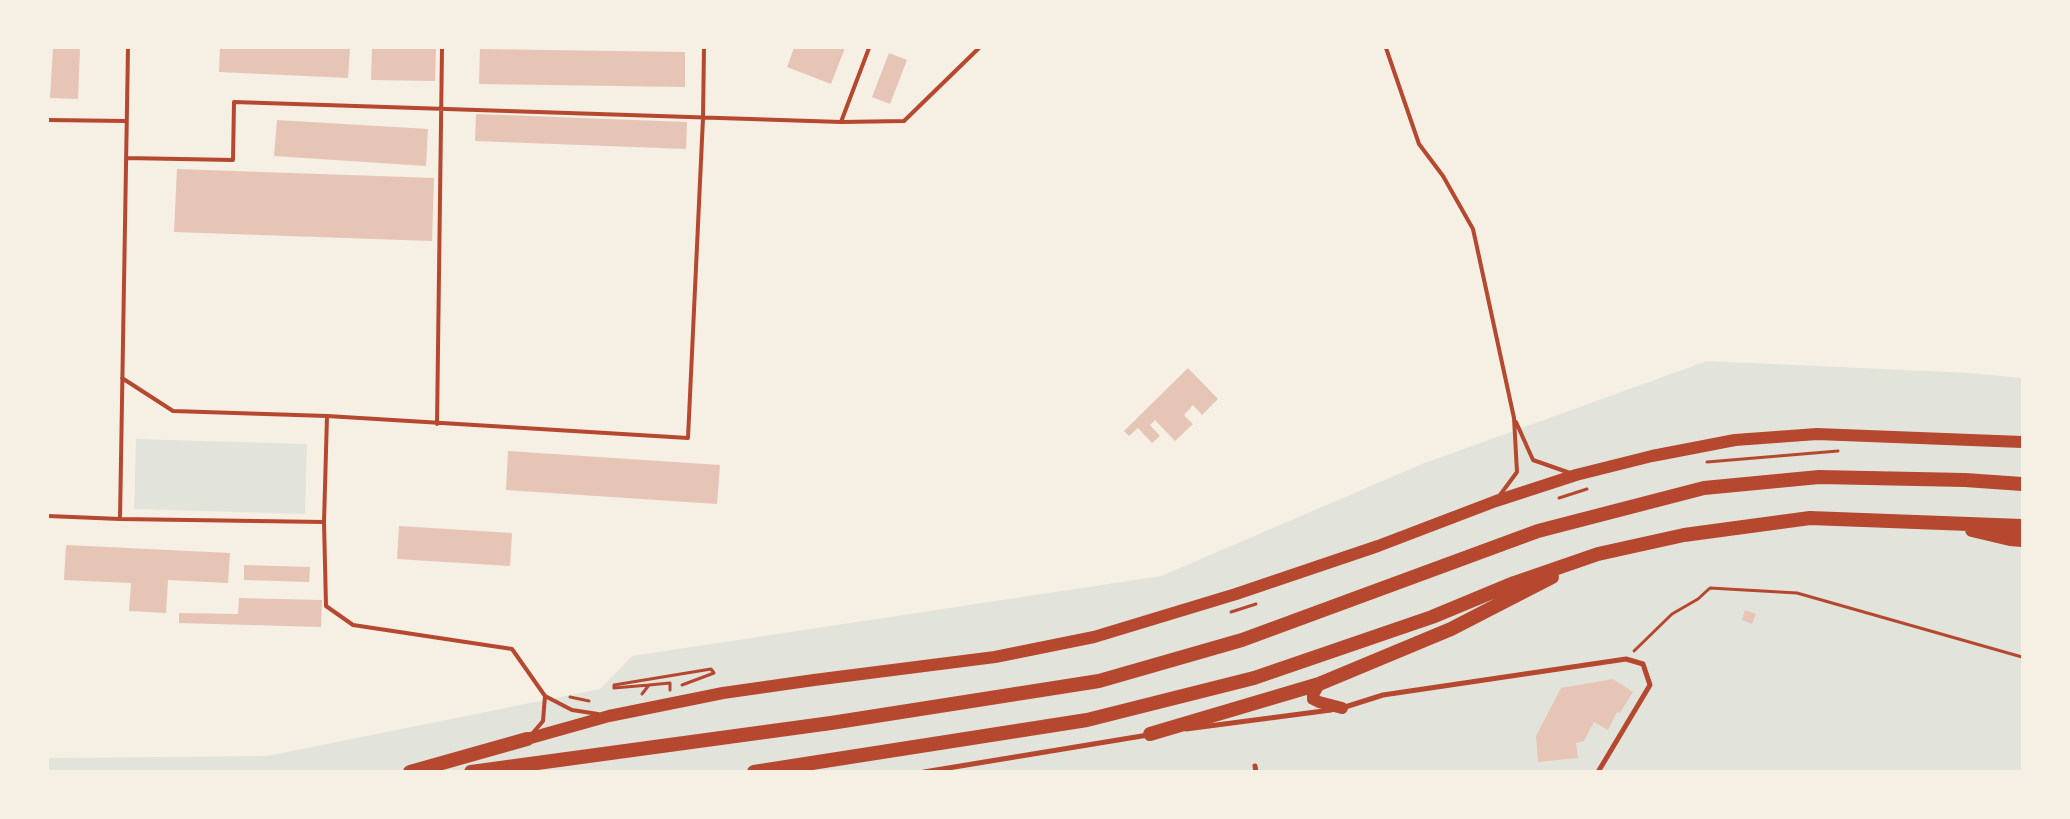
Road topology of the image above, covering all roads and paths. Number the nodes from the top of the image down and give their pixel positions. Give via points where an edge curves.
1 (128, 48) edge
2 (442, 48) edge
3 (704, 48) edge
4 (869, 48) edge
5 (979, 48) edge
6 (1386, 48) edge
7 (442, 108) junction
8 (703, 118) junction
9 (48, 120) edge
10 (126, 121) junction
11 (841, 122) junction
12 (126, 158) junction
13 (122, 378) junction
14 (328, 416) junction
15 (1514, 418) junction
16 (437, 424) junction
17 (2022, 442) edge
18 (1842, 451) dead end
19 (1704, 462) dead end
20 (1576, 475) junction
21 (2022, 484) edge
22 (1592, 487) dead end
23 (1556, 499) dead end
24 (1496, 501) junction
25 (48, 516) edge
26 (120, 519) junction
27 (324, 522) junction
28 (1937, 522) junction
29 (2022, 526) edge
30 (2022, 540) edge
31 (1598, 554) junction
32 (1262, 602) dead end
33 (1226, 614) dead end
34 (2022, 657) edge
35 (1626, 658) junction
36 (711, 669) dead end
37 (1319, 684) junction
38 (649, 686) dead end
39 (670, 690) junction
40 (660, 692) dead end
41 (651, 694) dead end
42 (545, 696) junction
43 (569, 696) dead end
44 (642, 696) dead end
45 (596, 702) dead end
46 (1342, 708) junction
47 (609, 716) junction
48 (1150, 734) junction
49 (527, 739) junction
50 (410, 772) edge
51 (471, 772) edge
52 (754, 772) edge
53 (924, 772) edge
54 (1598, 772) edge

1 - 10 lane
2 - 7 lane
3 - 8 lane
4 - 11 lane
5 - 11 lane via 904,121
6 - 15 lane via 1419,144 1443,176 1473,229
7 - 8 lane
7 - 12 lane via 234,102 234,160
7 - 16 lane
8 - 11 lane
8 - 16 lane via 688,438
9 - 10 lane
10 - 12 lane
12 - 13 lane
13 - 14 lane via 174,411
13 - 26 lane
14 - 16 lane
14 - 27 lane
15 - 20 lane via 1533,460
15 - 24 lane via 1517,472
17 - 20 highway via 1818,434 1735,440
18 - 19 path
20 - 24 highway
21 - 51 highway via 1818,477 1704,488 1538,531 1242,640 1099,681 831,723
22 - 23 path
24 - 47 highway via 1236,594 1094,637 995,657 723,693
25 - 26 lane
26 - 27 lane
27 - 42 lane via 326,606 353,625 512,649
28 - 29 highway
28 - 30 highway
28 - 31 highway via 1810,518 1684,535
31 - 37 highway via 1451,629
31 - 52 highway via 1254,678 1086,720
32 - 33 path
34 - 35 path via 1797,592 1710,588 1672,614
35 - 46 street via 1383,695
35 - 54 street via 1643,664 1650,685
36 - 39 path via 714,673
37 - 46 highway via 1314,699
37 - 48 highway
38 - 39 path via 670,682
39 - 40 path
41 - 44 path
42 - 47 lane via 572,710
42 - 49 lane via 544,721
43 - 45 path
46 - 48 street
47 - 49 highway
48 - 53 street
49 - 50 highway

